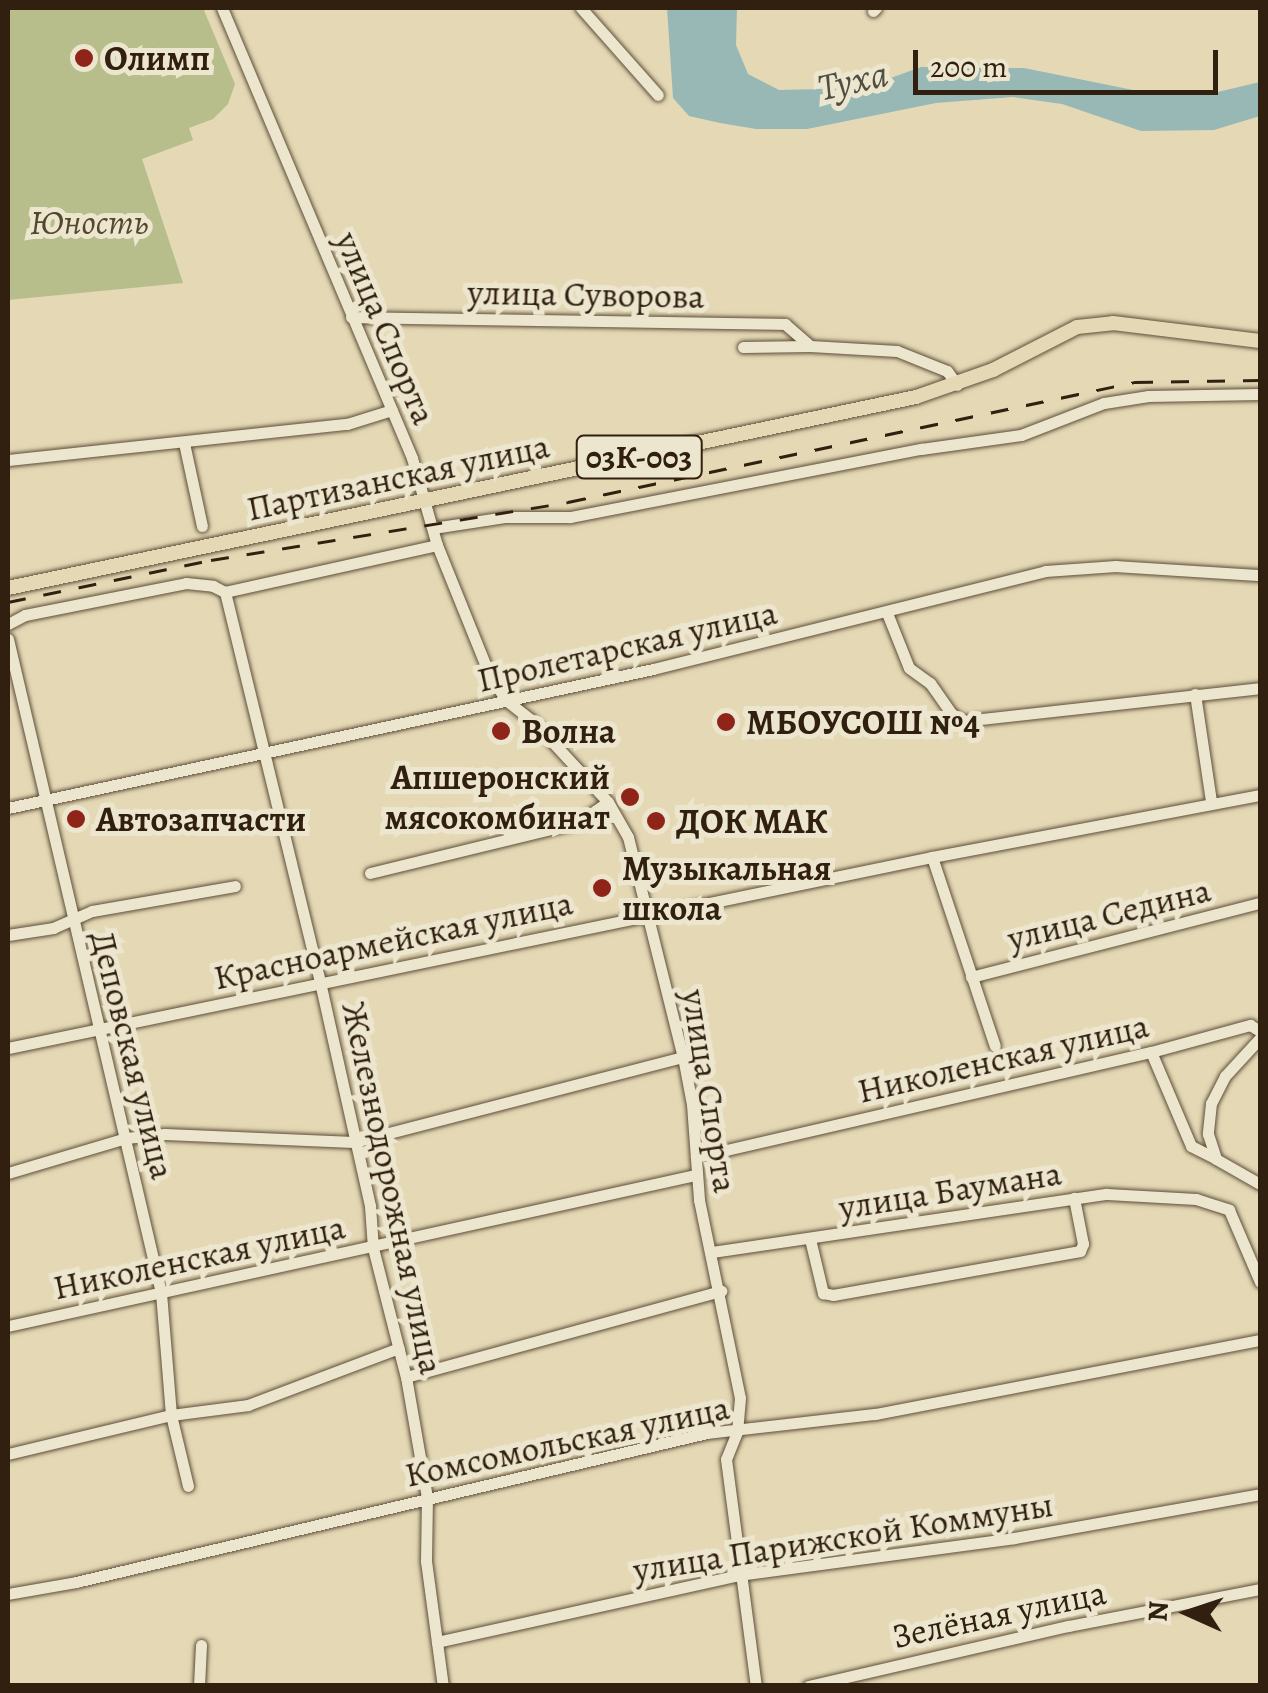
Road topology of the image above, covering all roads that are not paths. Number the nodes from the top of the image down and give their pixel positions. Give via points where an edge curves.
1 (222, 8) edge
2 (581, 8) edge
3 (658, 96) dead end
4 (351, 317) junction
5 (1260, 341) edge
6 (810, 346) junction
7 (743, 347) dead end
8 (957, 385) junction
9 (1260, 394) edge
10 (392, 410) junction
11 (184, 442) junction
12 (8, 460) edge
13 (426, 502) junction
14 (202, 526) dead end
15 (433, 528) junction
16 (438, 544) junction
17 (1260, 574) edge
18 (8, 588) edge
19 (224, 592) junction
20 (888, 613) junction
21 (8, 624) edge
22 (8, 639) edge
23 (1260, 688) edge
24 (1195, 694) junction
25 (507, 702) junction
26 (266, 754) junction
27 (1260, 795) edge
28 (45, 800) junction
29 (1211, 801) junction
30 (608, 802) junction
31 (8, 808) edge
32 (932, 857) junction
33 (370, 873) dead end
34 (235, 886) dead end
35 (1260, 903) edge
36 (650, 915) junction
37 (72, 920) junction
38 (8, 936) edge
39 (971, 977) junction
40 (320, 982) junction
41 (99, 1029) junction
42 (1260, 1034) edge
43 (994, 1046) dead end
44 (8, 1048) edge
45 (1151, 1052) junction
46 (683, 1056) junction
47 (126, 1138) junction
48 (354, 1142) junction
49 (696, 1157) junction
50 (1216, 1159) junction
51 (8, 1173) edge
52 (696, 1176) junction
53 (1260, 1184) edge
54 (1074, 1198) junction
55 (810, 1239) junction
56 (373, 1248) junction
57 (712, 1252) junction
58 (1260, 1282) edge
59 (721, 1290) junction
60 (161, 1293) junction
61 (8, 1326) edge
62 (1260, 1340) edge
63 (398, 1348) junction
64 (406, 1377) junction
65 (171, 1415) junction
66 (737, 1432) junction
67 (8, 1454) edge
68 (188, 1486) dead end
69 (1260, 1494) edge
70 (427, 1498) junction
71 (738, 1575) junction
72 (1260, 1589) edge
73 (8, 1594) edge
74 (437, 1642) junction
75 (200, 1646) dead end
76 (199, 1686) edge
77 (443, 1686) edge
78 (756, 1686) edge
79 (808, 1686) edge

1 - 4 street, улица Спорта
2 - 3 street
4 - 6 street, улица Суворова via 785,324
4 - 10 street, улица Спорта
5 - 8 main road, Партизанская улица / 03К-003 via 1077,326
6 - 7 street, улица Суворова
6 - 8 street, улица Суворова via 897,351 948,371
8 - 13 main road, Партизанская улица / 03К-003
9 - 15 street, Партизанская улица via 1104,403 1021,435 570,517
10 - 11 street via 347,424
10 - 13 street, улица Спорта
11 - 12 street
11 - 14 street
13 - 15 street, улица Спорта
13 - 18 main road, Партизанская улица / 03К-003
15 - 16 street, улица Спорта
16 - 19 street, Партизанская улица
16 - 25 street, улица Спорта via 490,676
17 - 20 street, Пролетарская улица via 1076,567
19 - 21 street, Партизанская улица via 186,584 25,615
19 - 26 street, Железнодорожная улица
20 - 24 street via 908,668 930,682 962,721
20 - 25 street, Пролетарская улица
22 - 28 street, Деповская улица
23 - 24 street
24 - 29 street
25 - 26 street, Пролетарская улица
25 - 30 street, улица Спорта
26 - 28 street, Пролетарская улица
26 - 40 street, Железнодорожная улица
27 - 29 street, Красноармейская улица
28 - 31 street, Пролетарская улица
28 - 37 street, Деповская улица
29 - 32 street, Красноармейская улица
30 - 33 street via 579,822
30 - 36 street, улица Спорта via 628,837
32 - 36 street, Красноармейская улица
32 - 39 street
34 - 37 street
35 - 39 street, улица Седина
36 - 40 street, Красноармейская улица
36 - 46 street, улица Спорта
37 - 38 street
37 - 41 street, Деповская улица
39 - 43 street
40 - 41 street, Красноармейская улица
40 - 48 street, Железнодорожная улица
41 - 44 street, Красноармейская улица
41 - 47 street, Деповская улица
42 - 45 street, Николенская улица via 1250,1024
42 - 50 street via 1211,1103 1208,1134
45 - 49 street, Николенская улица
45 - 50 street via 1191,1146
46 - 48 street
46 - 49 street, улица Спорта
47 - 48 street
47 - 51 street
47 - 60 street, Деповская улица
48 - 56 street, Железнодорожная улица
49 - 52 street, улица Спорта
50 - 53 street
52 - 56 street, Николенская улица
52 - 57 street, улица Спорта
54 - 55 street, улица Баумана
54 - 55 street via 1080,1252 833,1294 823,1293
54 - 58 street, улица Баумана via 1196,1199 1229,1210
55 - 57 street, улица Баумана
56 - 60 street, Николенская улица
56 - 63 street, Железнодорожная улица
57 - 59 street, улица Спорта
59 - 64 street
59 - 66 street, улица Спорта via 740,1398
60 - 61 street, Николенская улица
60 - 65 street, Деповская улица
62 - 66 street, Комсомольская улица via 1032,1386
63 - 64 street, Железнодорожная улица
63 - 65 street via 248,1406
64 - 70 street, Железнодорожная улица
65 - 67 street
65 - 68 street, Деповская улица
66 - 70 street, Комсомольская улица via 708,1433
66 - 71 street, улица Спорта via 726,1459
69 - 71 street, улица Парижской Коммуны via 1014,1538
70 - 73 street, Комсомольская улица
70 - 74 street, Железнодорожная улица via 426,1561
71 - 74 street, улица Парижской Коммуны
71 - 78 street, улица Спорта
72 - 79 street, Зелёная улица
74 - 77 street, Железнодорожная улица
75 - 76 street

